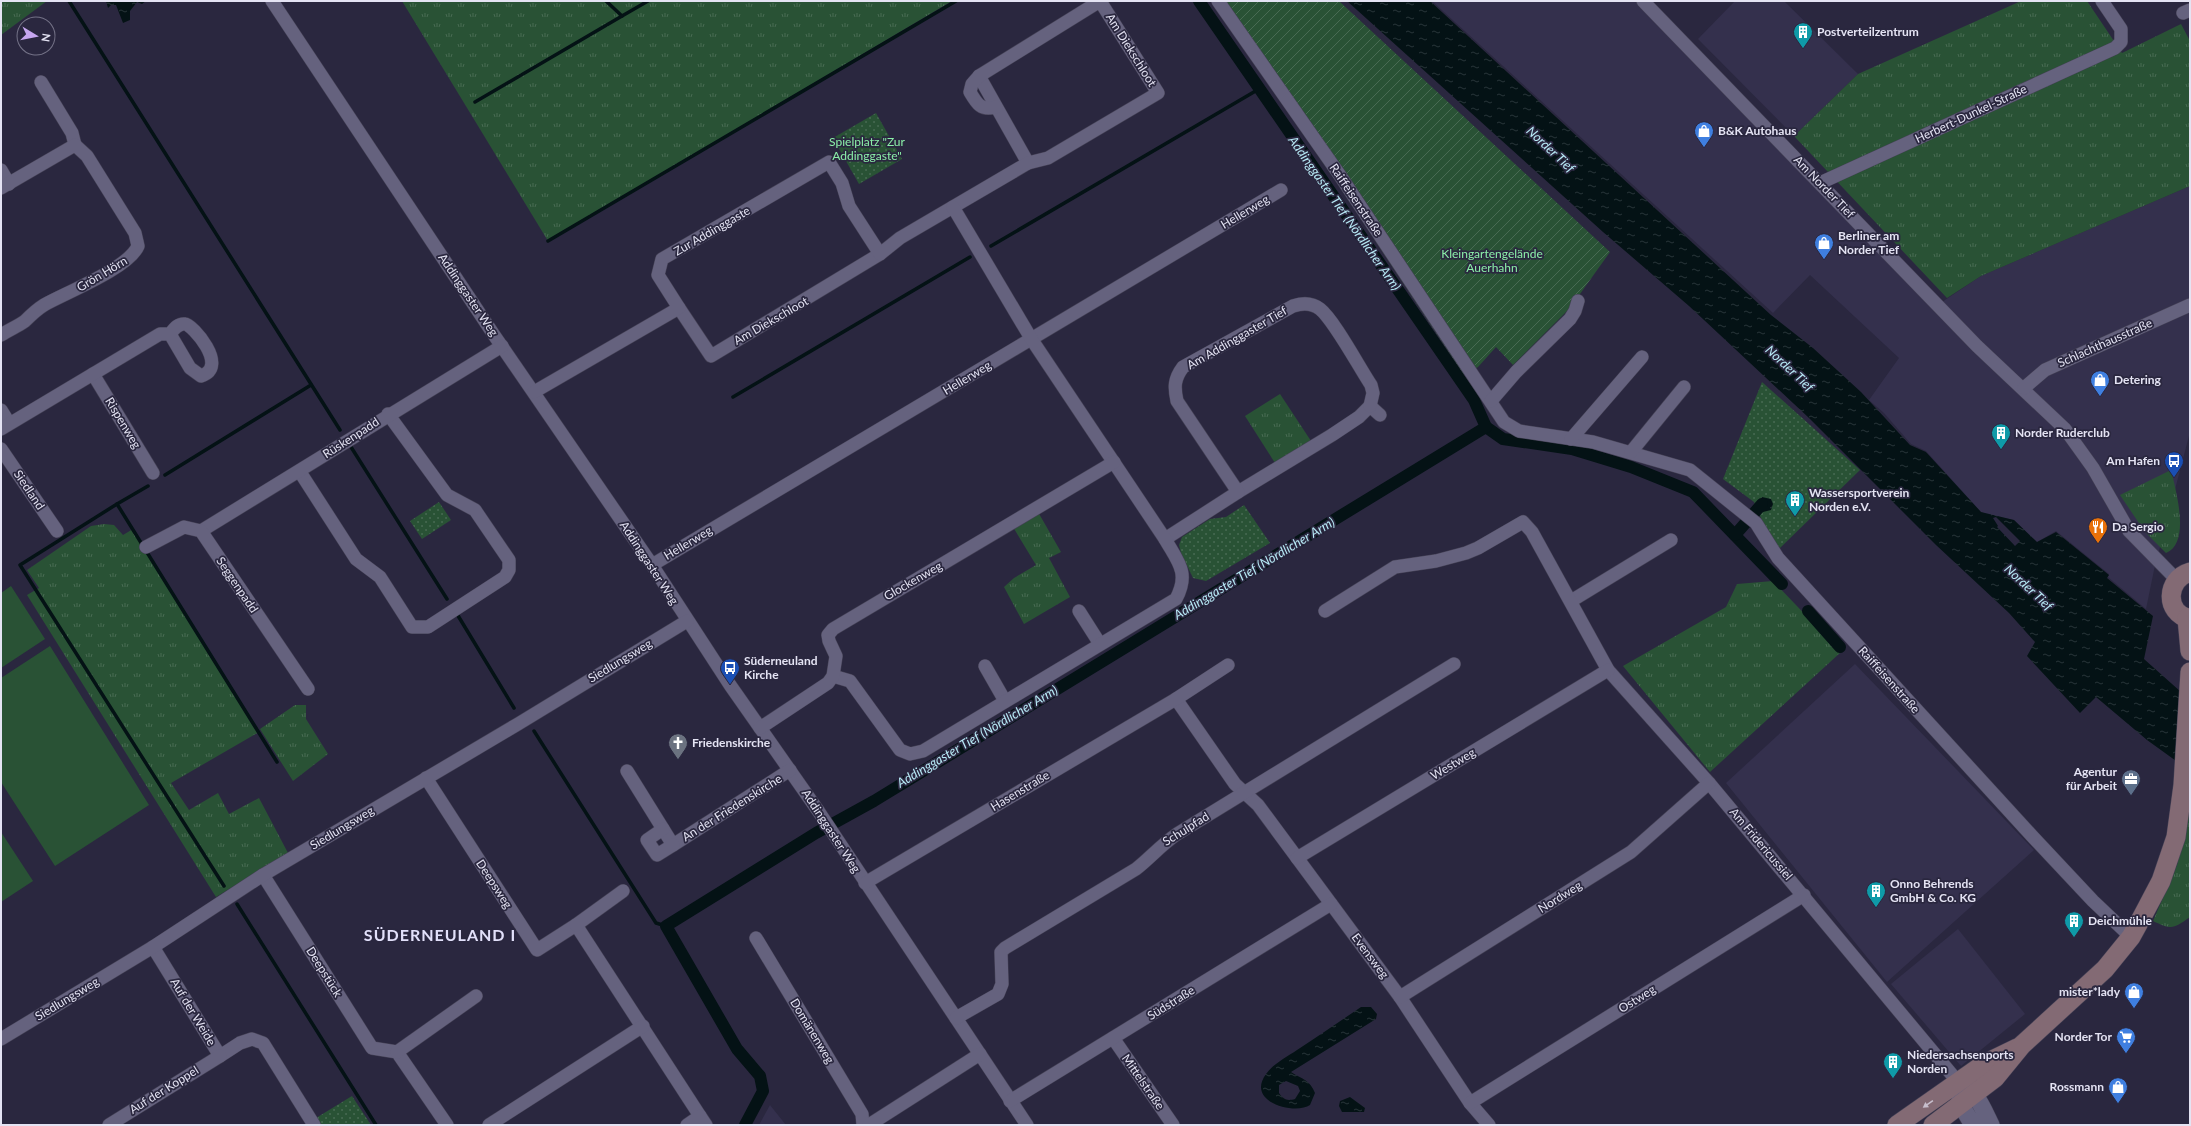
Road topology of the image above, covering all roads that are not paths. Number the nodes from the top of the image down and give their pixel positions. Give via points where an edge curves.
1 (272, 1) edge
2 (1218, 1) edge
3 (1643, 1) edge
4 (2102, 1) edge
5 (41, 82) dead end
6 (75, 145) junction
7 (1028, 163) junction
8 (1, 170) edge
9 (1820, 183) junction
10 (5, 186) edge
11 (1282, 190) dead end
12 (953, 207) junction
13 (885, 251) junction
14 (1578, 301) dead end
15 (2190, 305) edge
16 (678, 308) junction
17 (170, 334) dead end
18 (1, 335) edge
19 (1032, 340) junction
20 (502, 346) junction
21 (1642, 357) dead end
22 (93, 374) junction
23 (1684, 387) dead end
24 (2024, 388) junction
25 (534, 392) junction
26 (1491, 401) junction
27 (1, 410) edge
28 (388, 414) junction
29 (5, 426) edge
30 (1571, 439) junction
31 (1, 449) edge
32 (1631, 452) junction
33 (1114, 462) junction
34 (300, 472) junction
35 (153, 473) dead end
36 (1238, 492) junction
37 (57, 531) dead end
38 (201, 531) junction
39 (1165, 539) junction
40 (1671, 540) dead end
41 (146, 547) dead end
42 (652, 565) junction
43 (2183, 576) edge
44 (1571, 601) junction
45 (1079, 611) dead end
46 (1325, 611) dead end
47 (2189, 618) edge
48 (687, 621) junction
49 (1100, 644) junction
50 (2190, 651) edge
51 (1454, 664) dead end
52 (1228, 665) dead end
53 (985, 666) dead end
54 (1608, 670) junction
55 (833, 676) junction
56 (2189, 680) edge
57 (308, 689) dead end
58 (1176, 699) junction
59 (1005, 701) junction
60 (760, 728) junction
61 (790, 770) junction
62 (627, 771) dead end
63 (426, 778) junction
64 (1709, 783) junction
65 (1244, 794) junction
66 (663, 829) junction
67 (673, 845) junction
68 (1297, 858) junction
69 (263, 875) junction
70 (865, 883) junction
71 (623, 892) dead end
72 (1804, 895) junction
73 (1331, 904) junction
74 (576, 925) junction
75 (2131, 936) junction
76 (756, 938) dead end
77 (153, 947) junction
78 (476, 996) dead end
79 (1400, 996) junction
80 (956, 1018) junction
81 (643, 1026) junction
82 (1113, 1038) junction
83 (1, 1039) edge
84 (2022, 1045) junction
85 (396, 1052) junction
86 (980, 1054) junction
87 (220, 1056) junction
88 (1958, 1082) junction
89 (1968, 1100) junction
90 (1010, 1101) junction
91 (1470, 1103) junction
92 (703, 1121) edge
93 (109, 1125) edge
94 (314, 1125) edge
95 (447, 1125) edge
96 (489, 1125) edge
97 (687, 1125) edge
98 (862, 1125) edge
99 (869, 1125) edge
100 (1027, 1125) edge
101 (1173, 1125) edge
102 (1489, 1125) edge
103 (1897, 1125) edge
104 (1933, 1125) edge
105 (1973, 1125) edge
106 (1991, 1125) edge

1 - 20 street, Addinggaster Weg
2 - 26 street, Raiffeisenstraße via 1339,174
3 - 9 street, Am Norder Tief
4 - 9 street, Herbert-Dunkel-Straße via 2121,29 2121,42 2115,48
5 - 6 street, Grön Hörn via 72,133
6 - 10 street
6 - 18 street, Grön Hörn via 91,162 135,232 138,246 132,256 76,290 62,294
7 - 7 street, Am Diekschloot via 979,76 1100,2 1158,93 1048,158
7 - 12 street, Am Diekschloot
8 - 10 street
9 - 24 street, Am Norder Tief via 1977,346
11 - 19 street, Hellerweg
12 - 13 street, Am Diekschloot via 900,238
12 - 19 street
13 - 16 street, Am Diekschloot via 710,356
13 - 16 street, Zur Addinggaste via 849,206 842,183 829,162 662,259 658,275
14 - 26 street via 1570,319 1516,372
15 - 24 street, Schlachthausstraße via 2045,370
16 - 25 street
17 - 22 street via 160,334
19 - 33 street
19 - 42 street, Hellerweg
20 - 25 street, Addinggaster Weg
20 - 28 street, Rüskenpadd
21 - 30 street
22 - 29 street
22 - 35 street, Rispenweg
23 - 32 street
24 - 43 street via 2065,428 2129,531
25 - 42 street, Addinggaster Weg
26 - 30 street, Raiffeisenstraße via 1504,422 1519,431
27 - 29 street
28 - 34 street, Rüskenpadd
28 - 34 street via 447,495 475,510 509,560 509,570 505,577 428,627 412,627 380,577 356,559
30 - 32 street, Raiffeisenstraße
31 - 37 street, Siedland
32 - 75 street, Raiffeisenstraße via 1690,470 1756,523 1778,558 2032,836 2093,901
33 - 39 street
33 - 55 street, Glockenweg via 833,629 828,634 836,656
34 - 38 street, Rüskenpadd
36 - 36 street, Am Addinggaster Tief via 1177,401 1174,389 1176,376 1183,368 1293,306 1301,303 1312,304 1326,314 1371,384 1375,411 1359,417
36 - 39 street, Am Addinggaster Tief
38 - 41 street via 184,527
38 - 57 street, Seggenpadd
39 - 49 street via 1182,570 1183,586 1176,599
40 - 44 street
42 - 48 street, Addinggaster Weg
43 - 47 main road via 2172,588 2171,597 2173,606 2179,614
44 - 46 street, Am Fridericussiel via 1532,532 1523,522 1466,553 1436,561 1395,567
44 - 54 street, Am Fridericussiel
45 - 49 street
47 - 50 main road
48 - 60 street, Addinggaster Weg
48 - 63 street, Siedlungsweg
49 - 59 street
51 - 65 street, Schulpfad
52 - 58 street, Hasenstraße
53 - 59 street
54 - 64 street, Am Fridericussiel
54 - 68 street, Westweg
55 - 59 street via 850,681 900,750 910,754 923,750
55 - 60 street via 828,683
56 - 75 main road via 2184,785 2176,837 2167,865
58 - 65 street
58 - 70 street, Hasenstraße
60 - 61 street, Addinggaster Weg
61 - 67 street, An der Friedenskirche
61 - 70 street, Addinggaster Weg
62 - 66 street, An der Friedenskirche
63 - 69 street, Siedlungsweg
63 - 74 street, Deepsweg via 537,950
64 - 72 street, Am Fridericussiel
64 - 79 street, Nordweg via 1631,852
65 - 68 street, Evensweg via 1258,805
65 - 80 street, Schulpfad via 1161,845 1136,869 1005,948 1001,952 1002,984 998,994
66 - 67 street, An der Friedenskirche
66 - 67 street, An der Friedenskirche via 647,840 657,856
68 - 73 street, Evensweg
69 - 77 street, Siedlungsweg
69 - 85 street, Deepstück via 372,1048
70 - 80 street, Addinggaster Weg
71 - 74 street, Deepsweg
72 - 88 street, Am Fridericussiel
72 - 91 street, Ostweg
73 - 79 street, Evensweg
73 - 82 street, Südstraße
74 - 81 street
75 - 84 main road via 2100,974
76 - 98 street, Domänenweg via 862,1114
77 - 83 street, Siedlungsweg
77 - 87 street, Auf der Weide
78 - 85 street
79 - 91 street, Evensweg
80 - 86 street, Addinggaster Weg
81 - 92 street
81 - 96 street
82 - 90 street, Südstraße
82 - 101 street, Mittelstraße
84 - 88 main road via 1984,1064
84 - 89 main road via 1995,1078
85 - 95 street
86 - 90 street, Addinggaster Weg
86 - 99 street
87 - 93 street, Auf der Koppel
87 - 94 street, Auf der Weide via 240,1043 252,1039 263,1043
88 - 89 street
88 -> 103 main road
89 - 104 main road
89 - 105 street
89 - 106 street
90 - 100 street, Addinggaster Weg
91 - 102 street, Evensweg
92 - 97 street

